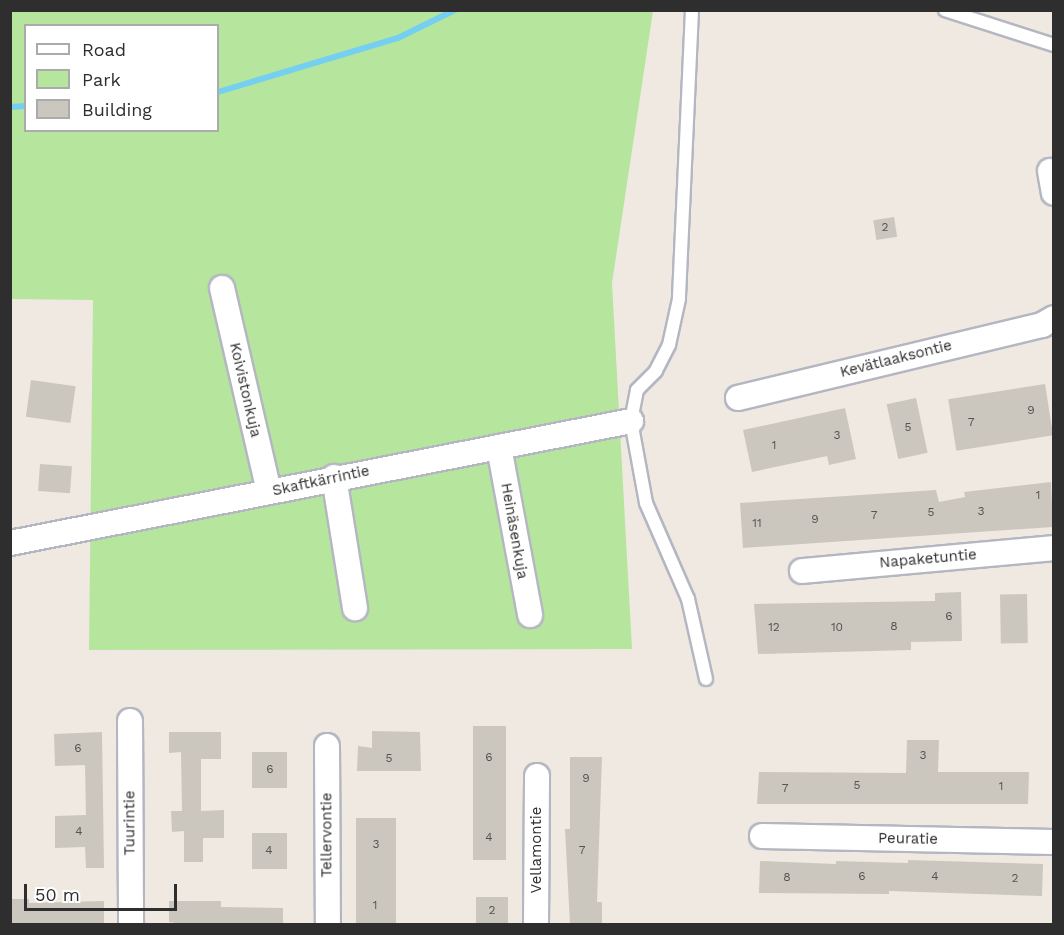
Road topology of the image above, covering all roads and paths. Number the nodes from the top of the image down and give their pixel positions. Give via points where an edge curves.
1 (692, 10) edge
2 (945, 10) edge
3 (1053, 45) edge
4 (222, 288) dead end
5 (1053, 318) edge
6 (738, 398) dead end
7 (632, 421) junction
8 (499, 447) junction
9 (334, 477) junction
10 (269, 492) junction
11 (10, 543) edge
12 (1053, 548) edge
13 (802, 571) dead end
14 (355, 608) dead end
15 (530, 615) dead end
16 (706, 680) dead end
17 (130, 721) dead end
18 (327, 746) dead end
19 (537, 776) dead end
20 (762, 836) dead end
21 (1053, 842) edge
22 (131, 924) edge
23 (328, 924) edge
24 (536, 924) edge

1 - 7 lane via 679,299 669,345 656,371 637,390
2 - 3 lane
4 - 10 street, Koivistonkuja
5 - 6 street, Kevätlaaksontie via 1042,325
7 - 8 street, Skaftkärrintie
7 - 16 lane via 646,503 688,600
8 - 9 street, Skaftkärrintie
8 - 15 street, Heinäsenkuja
9 - 10 street, Skaftkärrintie
9 - 14 street
10 - 11 street, Skaftkärrintie
12 - 13 street, Napaketuntie
17 - 22 street, Tuurintie
18 - 23 street, Tellervontie
19 - 24 street, Vellamontie
20 - 21 street, Peuratie

